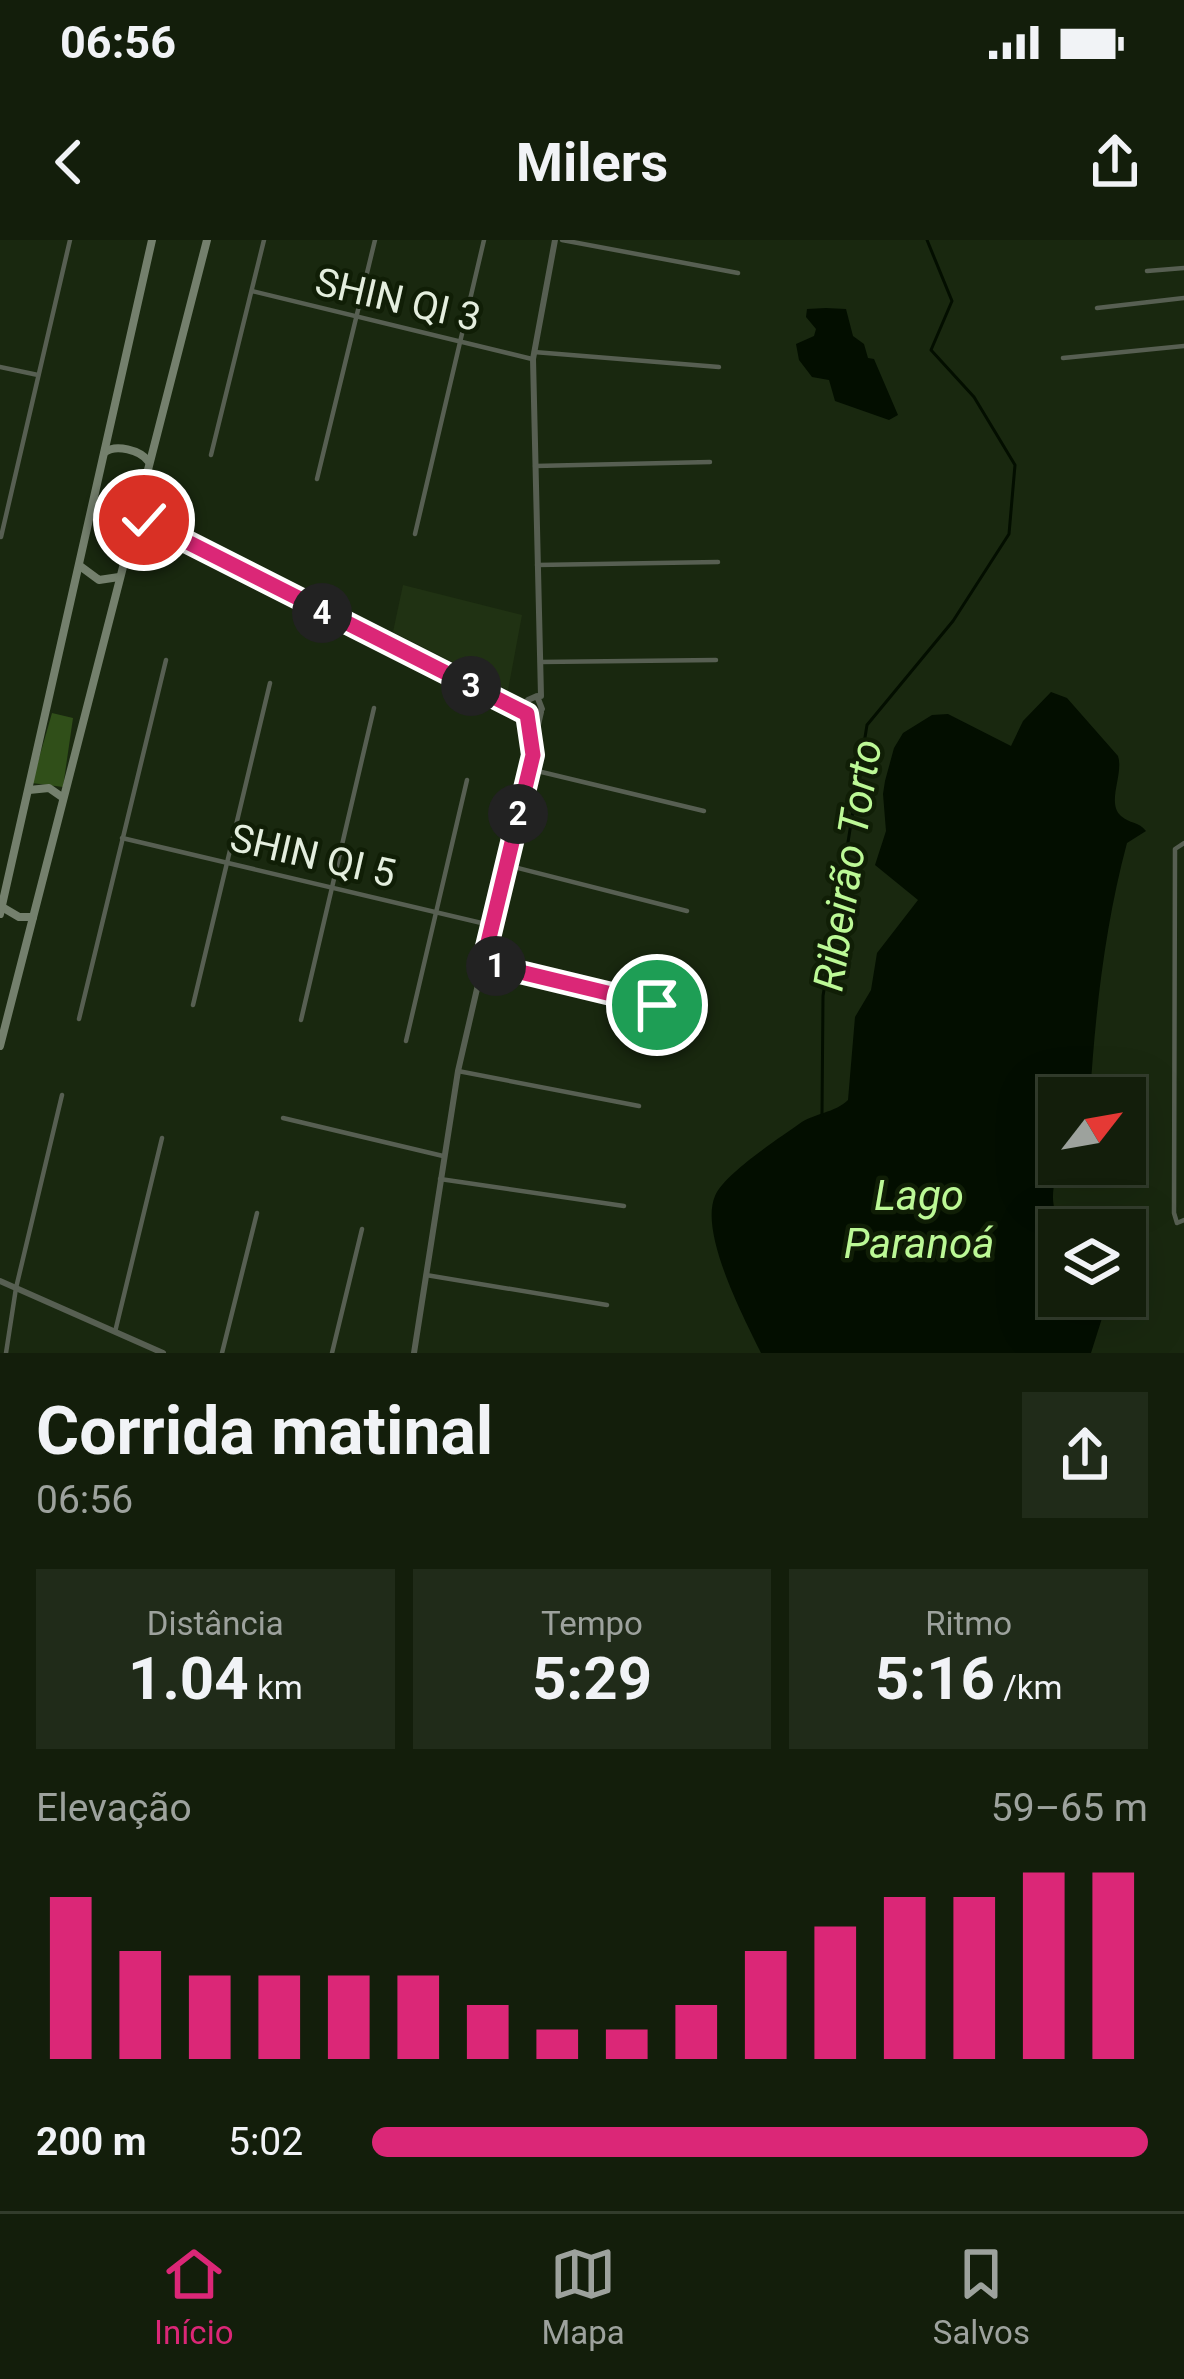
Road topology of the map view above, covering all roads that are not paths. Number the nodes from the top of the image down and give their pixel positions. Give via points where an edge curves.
1 (70, 240) edge
2 (152, 240) edge
3 (207, 240) edge
4 (264, 240) edge
5 (375, 240) edge
6 (484, 240) edge
7 (559, 240) edge
8 (1184, 268) edge
9 (1147, 271) dead end
10 (738, 273) dead end
11 (252, 291) junction
12 (1184, 298) edge
13 (1097, 308) dead end
14 (356, 317) junction
15 (460, 341) junction
16 (1184, 346) edge
17 (533, 355) junction
18 (1063, 358) dead end
19 (0, 367) edge
20 (719, 367) dead end
21 (38, 375) junction
22 (105, 452) junction
23 (212, 455) dead end
24 (710, 462) dead end
25 (148, 463) junction
26 (536, 466) junction
27 (317, 479) dead end
28 (136, 520) junction
29 (415, 534) dead end
30 (1, 537) edge
31 (718, 562) dead end
32 (80, 565) junction
33 (537, 565) junction
34 (121, 576) junction
35 (166, 660) dead end
36 (716, 660) dead end
37 (539, 666) junction
38 (270, 682) dead end
39 (534, 699) junction
40 (501, 701) junction
41 (374, 708) dead end
42 (541, 712) junction
43 (528, 715) junction
44 (533, 755) junction
45 (530, 769) junction
46 (467, 780) dead end
47 (29, 790) junction
48 (63, 798) junction
49 (704, 811) dead end
50 (122, 838) junction
51 (1184, 843) edge
52 (226, 862) junction
53 (506, 865) junction
54 (332, 888) junction
55 (1, 910) edge
56 (687, 911) dead end
57 (436, 913) junction
58 (34, 916) junction
59 (492, 925) junction
60 (1184, 960) edge
61 (1174, 962) junction
62 (483, 963) junction
63 (193, 1005) dead end
64 (657, 1005) dead end
65 (79, 1019) dead end
66 (301, 1020) dead end
67 (406, 1041) dead end
68 (0, 1046) edge
69 (458, 1071) junction
70 (62, 1095) dead end
71 (639, 1106) dead end
72 (283, 1118) dead end
73 (162, 1138) dead end
74 (443, 1156) junction
75 (440, 1179) junction
76 (624, 1206) dead end
77 (256, 1213) dead end
78 (1181, 1221) edge
79 (362, 1229) dead end
80 (426, 1275) junction
81 (0, 1281) edge
82 (16, 1288) junction
83 (607, 1305) dead end
84 (116, 1333) junction
85 (6, 1353) edge
86 (163, 1353) edge
87 (222, 1353) edge
88 (332, 1353) edge
89 (414, 1353) edge

1 - 21 street
2 - 22 main road
3 - 25 main road
4 - 11 street
5 - 14 street
6 - 15 street
7 - 10 street
7 - 17 street
8 - 9 street
11 - 14 street, SHIN QI 3
11 - 23 street
12 - 13 street
14 - 15 street, SHIN QI 3
14 - 27 street
15 - 17 street, SHIN QI 3
15 - 29 street
16 - 18 street
17 - 20 street, SHIN QI 3
17 - 26 street
19 - 21 street
21 - 30 street
22 - 25 main road via 140,453
22 - 32 main road
24 - 26 street
25 - 28 main road
26 - 33 street
28 - 34 main road
28 - 40 street
31 - 33 street
32 - 34 main road via 99,580
32 - 47 main road
33 - 37 street
34 - 48 main road
35 - 50 street
36 - 37 street
37 - 39 street
38 - 52 street
39 - 40 street
39 - 42 street
39 - 43 street
40 - 43 street
41 - 54 street
42 - 43 street
42 - 44 street
43 - 44 street
44 - 45 street
45 - 49 street
45 - 53 street
46 - 57 street
47 - 48 main road via 50,788
47 - 55 main road
48 - 58 main road
50 - 52 street, SHIN QI 5
50 - 65 street
51 - 61 street via 1175,849
52 - 54 street, SHIN QI 5
52 - 63 street
53 - 56 street
53 - 59 street
54 - 57 street, SHIN QI 5
54 - 66 street
55 - 58 main road
57 - 59 street, SHIN QI 5
57 - 67 street
58 - 68 main road
59 - 62 street
60 - 61 street
61 - 78 street via 1173,1207
62 - 64 street
62 - 69 street
69 - 71 street
69 - 74 street
70 - 82 street
72 - 74 street
73 - 84 street
74 - 75 street
75 - 76 street
75 - 80 street
77 - 87 street
79 - 88 street
80 - 83 street
80 - 89 street
81 - 82 street
82 - 84 street
82 - 85 street
84 - 86 street

